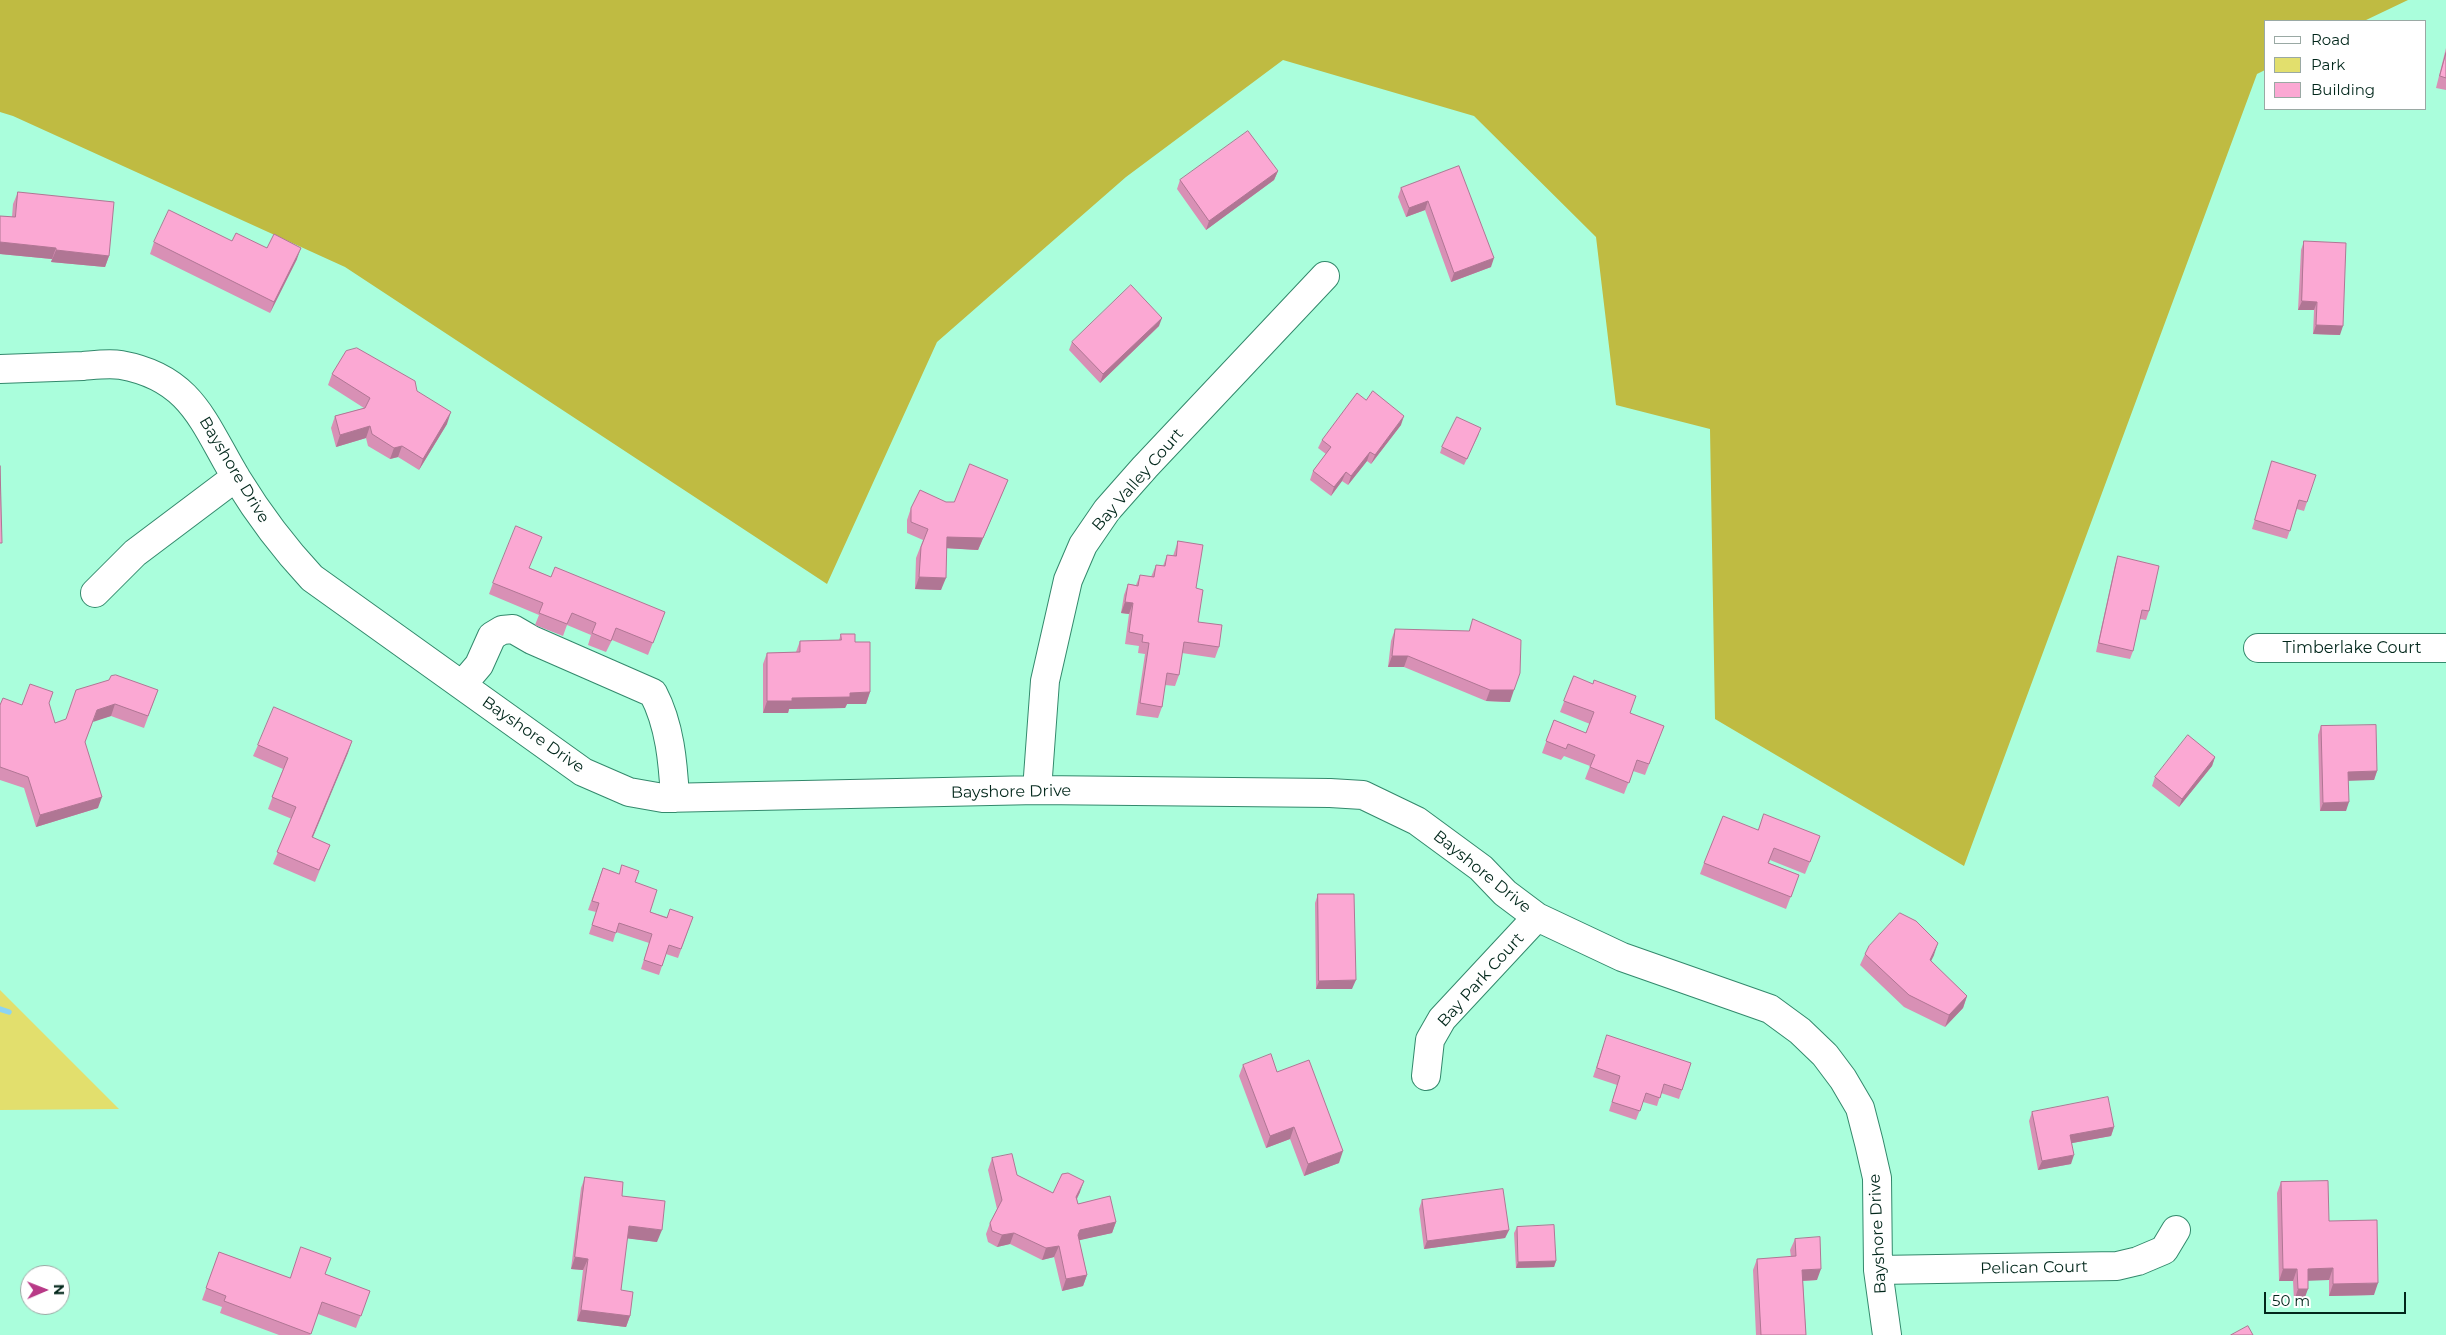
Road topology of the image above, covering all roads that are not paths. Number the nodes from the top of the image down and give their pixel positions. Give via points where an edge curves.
1 (1325, 276) dead end
2 (0, 369) edge
3 (236, 478) junction
4 (95, 593) dead end
5 (2258, 648) dead end
6 (2446, 648) edge
7 (462, 685) junction
8 (1037, 790) junction
9 (676, 798) junction
10 (1537, 917) junction
11 (1426, 1076) dead end
12 (2176, 1230) dead end
13 (1878, 1270) junction
14 (1887, 1335) edge

1 - 8 street, Bay Valley Court via 1145,467 1107,510 1083,545 1068,580 1045,681
2 - 3 street, Bayshore Drive via 118,364 138,369 186,396 204,418
3 - 4 street via 135,553
3 - 7 street, Bayshore Drive via 289,554 312,578
5 - 6 street, Timberlake Court
7 - 9 street, Bayshore Drive via 583,772 629,792
7 - 9 street via 479,664 492,636 502,630 513,629 654,693 672,756
8 - 9 street, Bayshore Drive
8 - 10 street, Bayshore Drive via 1363,795 1417,821 1452,845 1481,868 1505,894
10 - 11 street, Bay Park Court via 1442,1020 1430,1040
10 - 13 street, Bayshore Drive via 1622,957 1770,1009 1800,1030 1825,1055 1860,1108 1869,1143 1877,1178
12 - 13 street, Pelican Court via 2164,1250 2116,1266
13 - 14 street, Bayshore Drive

